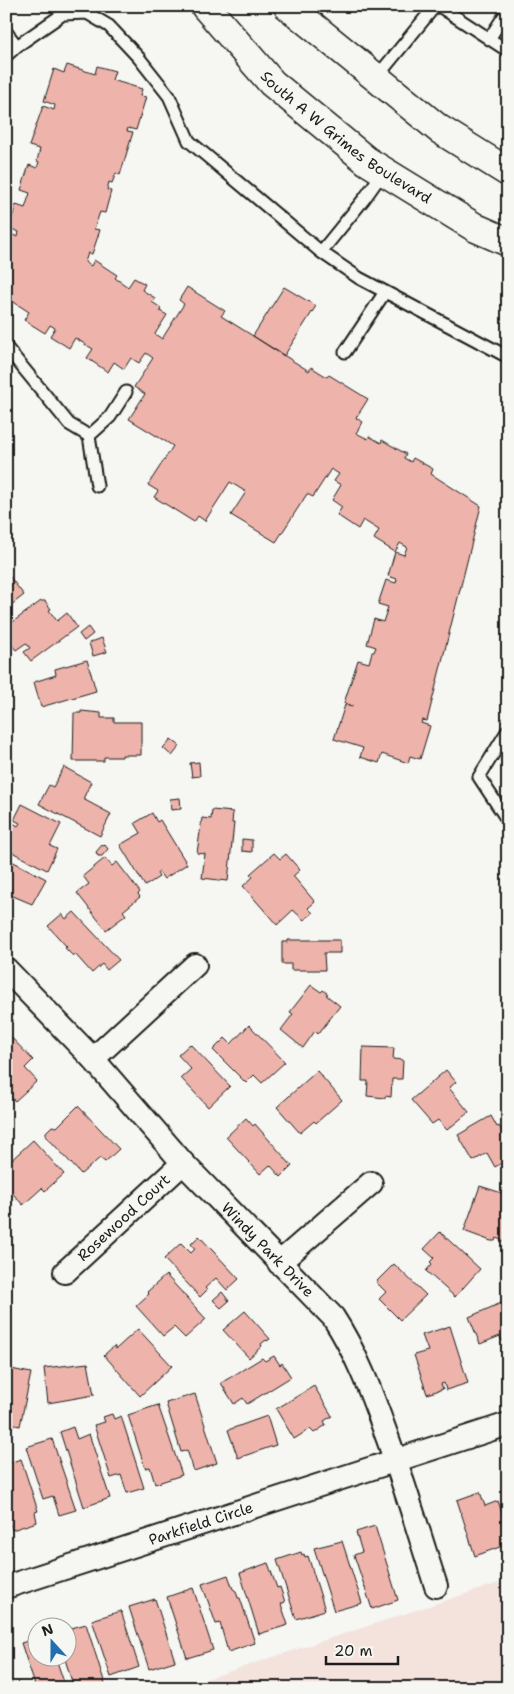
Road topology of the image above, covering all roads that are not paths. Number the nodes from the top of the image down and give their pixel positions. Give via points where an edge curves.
1 (205, 6) edge
2 (288, 6) edge
3 (436, 6) edge
4 (439, 6) edge
5 (508, 10) edge
6 (6, 32) edge
7 (489, 39) junction
8 (17, 46) junction
9 (506, 46) edge
10 (6, 56) edge
11 (376, 78) junction
12 (384, 171) junction
13 (508, 172) edge
14 (508, 242) edge
15 (321, 252) junction
16 (385, 292) junction
17 (6, 347) edge
18 (345, 352) dead end
19 (508, 358) edge
20 (126, 392) dead end
21 (89, 436) junction
22 (97, 486) dead end
23 (508, 730) edge
24 (508, 821) edge
25 (195, 965) dead end
26 (6, 969) edge
27 (93, 1059) junction
28 (183, 1163) junction
29 (371, 1183) dead end
30 (278, 1263) junction
31 (64, 1272) dead end
32 (508, 1424) edge
33 (396, 1460) junction
34 (436, 1586) dead end
35 (6, 1587) edge

1 - 12 main road, South A W Grimes Boulevard via 272,83 367,161
2 - 11 main road
3 - 11 lane
4 - 7 lane
5 - 7 lane
6 - 8 lane
7 - 9 lane
8 - 10 lane
8 - 15 lane via 63,14 87,13 109,26 140,58 168,96 189,141
11 - 13 main road via 439,129
12 - 14 main road, South A W Grimes Boulevard via 476,228
12 - 15 lane
15 - 16 lane
16 - 18 lane
16 - 19 lane
17 - 21 lane via 69,424
20 - 21 lane via 110,417
21 - 22 lane
23 - 24 lane via 478,777
25 - 27 street
26 - 27 street, Windy Park Drive
27 - 28 street, Windy Park Drive
28 - 30 street, Windy Park Drive
28 - 31 street, Rosewood Court
29 - 30 street
30 - 33 street, Windy Park Drive via 333,1317 344,1335 374,1399
32 - 33 street, Parkfield Circle
33 - 34 street, Windy Park Drive
33 - 35 street, Parkfield Circle

